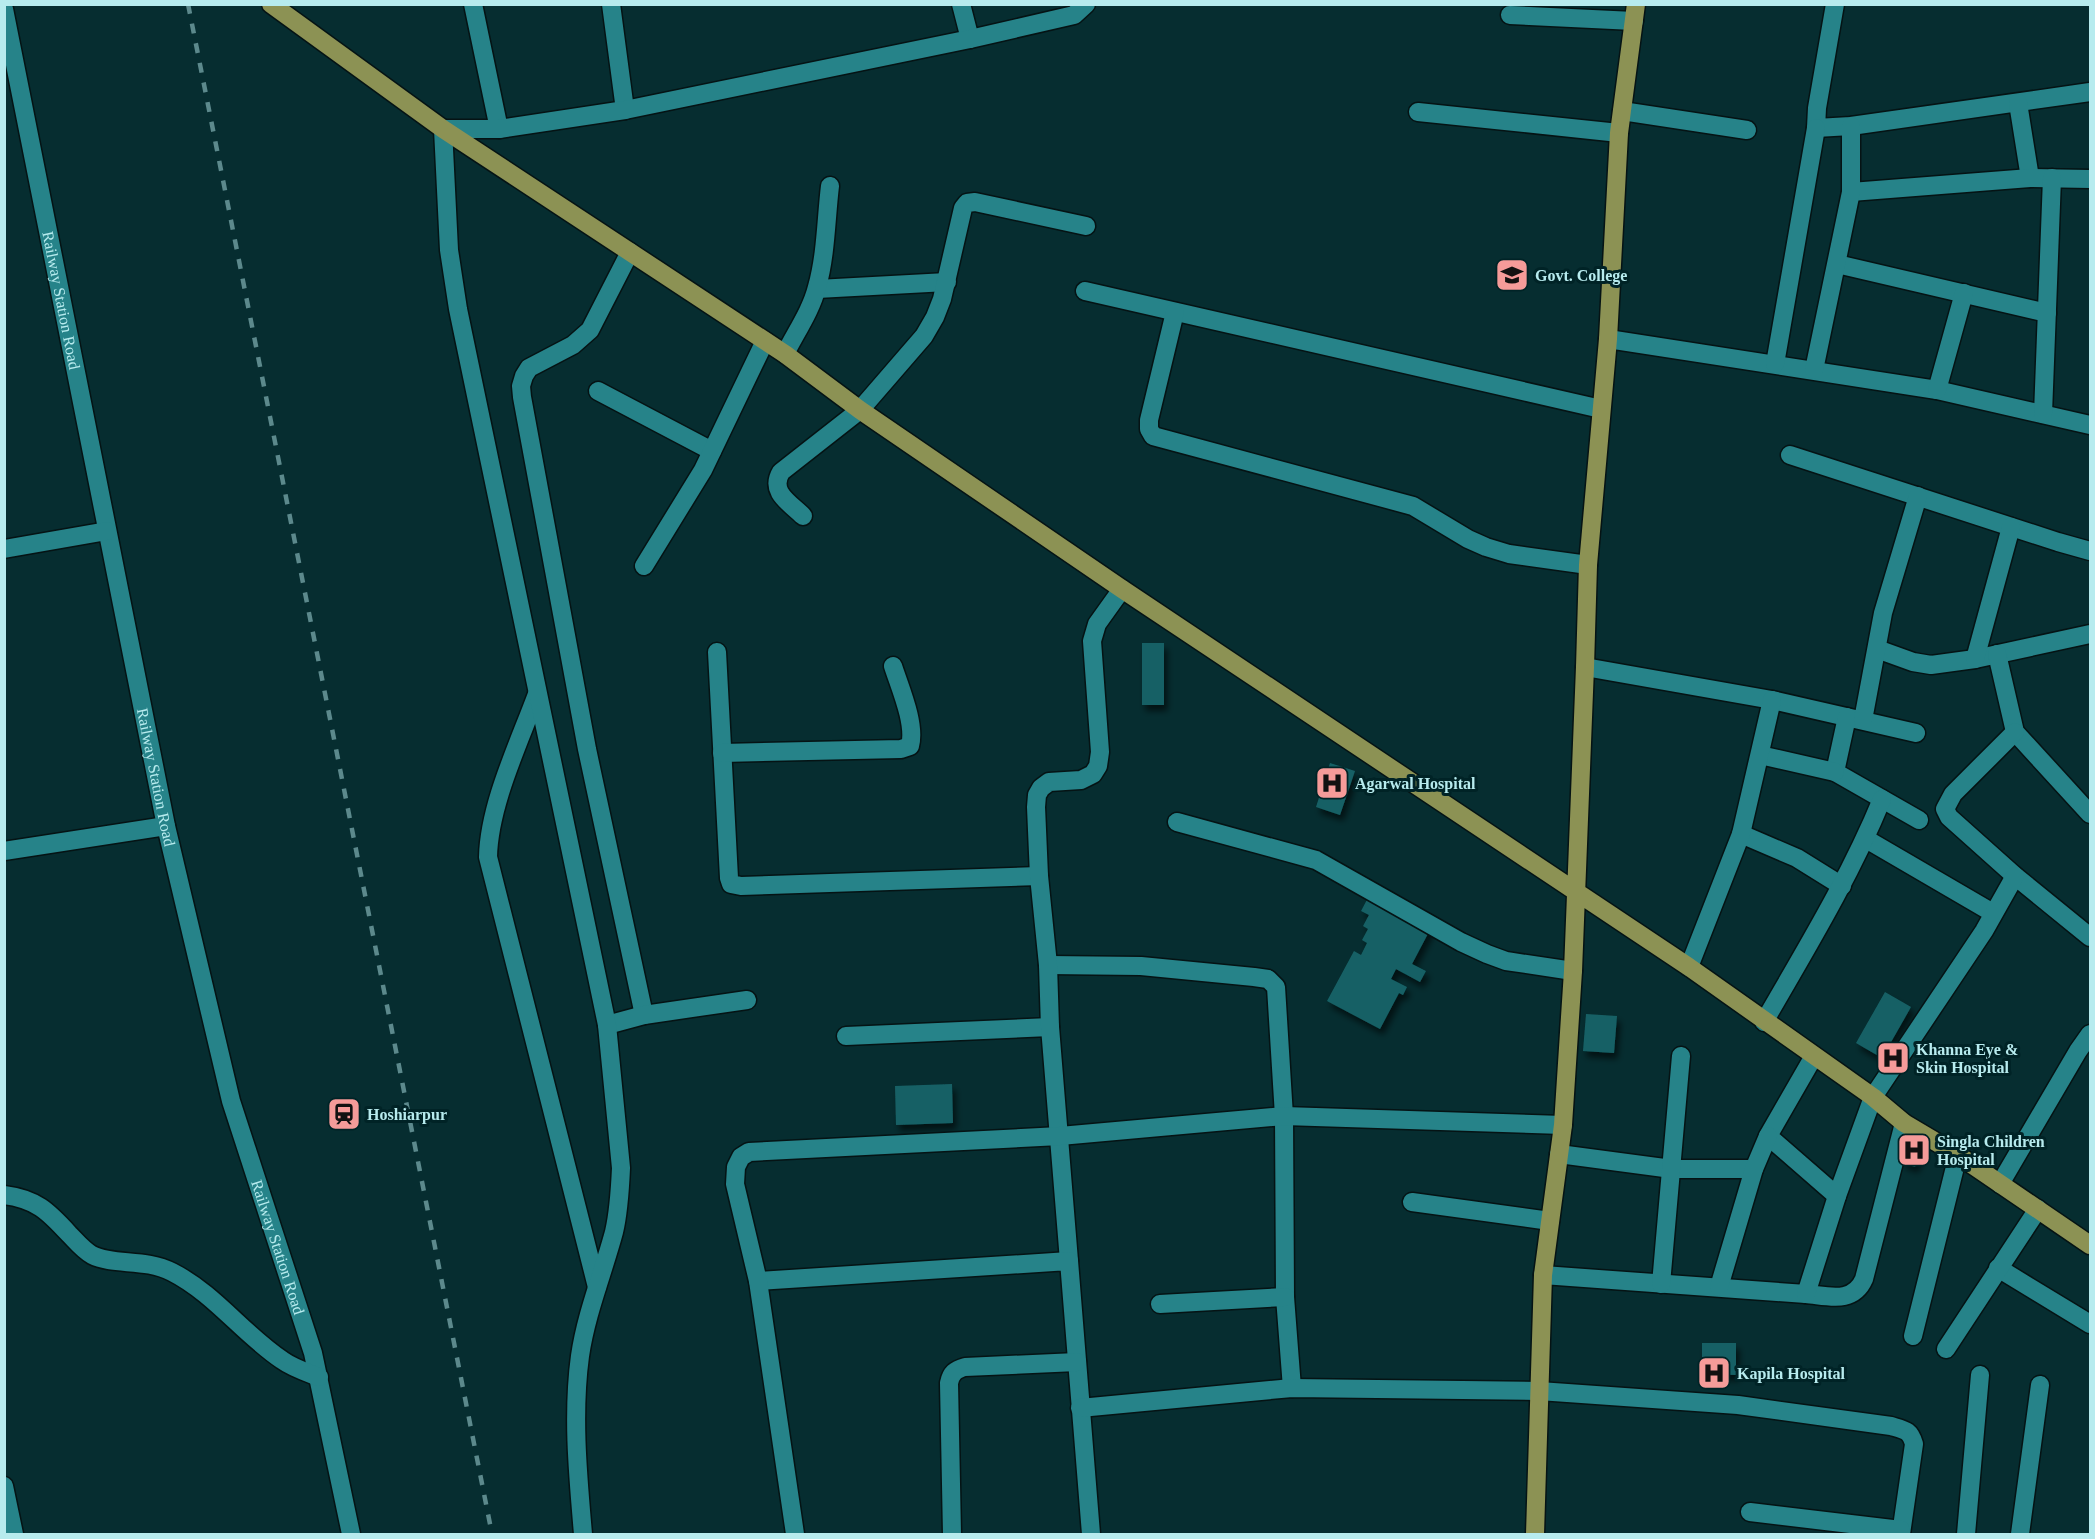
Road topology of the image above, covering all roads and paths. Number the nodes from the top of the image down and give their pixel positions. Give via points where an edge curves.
1 (271, 4) edge
2 (473, 4) edge
3 (610, 4) edge
4 (961, 4) edge
5 (1086, 4) edge
6 (1834, 4) edge
7 (4, 9) edge
8 (1635, 13) edge
9 (1510, 15) dead end
10 (970, 39) junction
11 (2091, 92) edge
12 (2018, 103) junction
13 (625, 110) junction
14 (1622, 111) junction
15 (1418, 112) dead end
16 (1851, 126) junction
17 (1816, 128) junction
18 (443, 129) junction
19 (499, 129) junction
20 (1747, 130) dead end
21 (1619, 133) junction
22 (2030, 178) junction
23 (2052, 178) junction
24 (2091, 179) edge
25 (830, 186) dead end
26 (1851, 192) junction
27 (1086, 226) dead end
28 (630, 252) junction
29 (1838, 264) junction
30 (947, 282) junction
31 (817, 289) junction
32 (1085, 291) dead end
33 (1964, 293) junction
34 (1175, 312) junction
35 (2047, 312) junction
36 (1608, 339) junction
37 (765, 341) junction
38 (785, 354) junction
39 (1775, 364) junction
40 (1814, 370) junction
41 (1937, 390) junction
42 (598, 391) dead end
43 (1601, 409) junction
44 (860, 410) junction
45 (2043, 414) junction
46 (2091, 425) edge
47 (712, 451) junction
48 (1790, 455) dead end
49 (1918, 496) junction
50 (803, 516) dead end
51 (2011, 527) junction
52 (106, 531) junction
53 (4, 549) edge
54 (2091, 550) edge
55 (1588, 565) junction
56 (644, 566) dead end
57 (1122, 589) junction
58 (2091, 634) edge
59 (1877, 649) junction
60 (717, 652) dead end
61 (1997, 654) junction
62 (1975, 659) junction
63 (893, 666) dead end
64 (1585, 667) junction
65 (538, 693) junction
66 (1772, 700) junction
67 (1855, 718) junction
68 (2015, 732) junction
69 (1916, 733) dead end
70 (722, 753) junction
71 (1760, 755) junction
72 (1835, 772) junction
73 (1882, 799) junction
74 (2091, 814) edge
75 (1919, 820) dead end
76 (1177, 822) dead end
77 (166, 826) junction
78 (1741, 834) junction
79 (1866, 839) junction
80 (4, 851) edge
81 (1039, 876) junction
82 (2015, 876) junction
83 (1842, 886) junction
84 (1575, 892) junction
85 (1993, 913) junction
86 (2091, 937) edge
87 (1048, 965) junction
88 (1689, 968) junction
89 (1573, 971) junction
90 (747, 1000) dead end
91 (644, 1015) junction
92 (1764, 1022) junction
93 (607, 1025) junction
94 (1050, 1027) junction
95 (2091, 1034) edge
96 (846, 1036) dead end
97 (1681, 1056) dead end
98 (1814, 1056) junction
99 (1873, 1097) junction
100 (1284, 1116) junction
101 (1904, 1123) junction
102 (1563, 1125) junction
103 (1768, 1136) junction
104 (1060, 1137) junction
105 (1559, 1154) junction
106 (1958, 1155) junction
107 (1672, 1169) junction
108 (1754, 1169) junction
109 (2000, 1184) junction
110 (4, 1195) edge
111 (1838, 1196) junction
112 (1413, 1202) dead end
113 (2038, 1209) junction
114 (1550, 1221) junction
115 (2091, 1245) edge
116 (1069, 1261) junction
117 (1998, 1268) junction
118 (1543, 1275) junction
119 (758, 1281) junction
120 (1661, 1284) junction
121 (1719, 1287) junction
122 (597, 1288) junction
123 (1806, 1294) junction
124 (1285, 1297) junction
125 (1160, 1304) dead end
126 (2091, 1324) edge
127 (1913, 1336) dead end
128 (1946, 1350) dead end
129 (1077, 1362) junction
130 (1980, 1375) dead end
131 (319, 1377) junction
132 (2040, 1385) dead end
133 (1292, 1388) junction
134 (1539, 1391) junction
135 (1080, 1408) junction
136 (4, 1486) edge
137 (1750, 1512) dead end
138 (1901, 1532) edge
139 (14, 1534) edge
140 (351, 1534) edge
141 (583, 1534) edge
142 (795, 1534) edge
143 (952, 1534) edge
144 (1091, 1534) edge
145 (1535, 1534) edge
146 (1966, 1534) edge
147 (2020, 1534) edge

1 - 18 main road
2 - 19 street
3 - 13 street
4 - 10 street
5 - 10 street via 1074,15
6 - 17 street
7 - 52 street, Railway Station Road
8 - 9 street
8 - 14 main road
10 - 13 street
11 - 12 street
12 - 16 street
12 - 22 street
13 - 19 street
14 - 20 street
14 - 21 main road
15 - 21 street
16 - 17 street
16 - 26 street
17 - 39 street
18 - 19 street
18 - 28 main road
18 - 65 street via 449,250 458,309
21 - 36 main road
22 - 23 street
22 - 26 street
23 - 24 street
23 - 35 street
25 - 31 street
26 - 29 street
27 - 30 street via 967,203
28 - 37 main road
28 - 91 street via 590,330 573,345 529,368 521,386 587,749
29 - 33 street
29 - 40 street
30 - 31 street
30 - 44 street via 924,336
31 - 38 street
32 - 34 street
33 - 35 street
33 - 41 street
34 - 43 street
34 - 55 street via 1149,420 1153,436 1413,506 1468,539 1509,554
35 - 45 street
36 - 39 street
36 - 43 main road
37 - 38 main road
37 - 47 street
38 - 44 main road
39 - 40 street
40 - 41 street
41 - 45 street
42 - 47 street
43 - 55 main road
44 - 50 street via 777,479 780,493
44 - 57 main road
45 - 46 street
47 - 56 street
48 - 49 street
49 - 51 street
49 - 59 street via 1883,613
51 - 54 street
51 - 62 street
52 - 53 street
52 - 77 street, Railway Station Road
55 - 64 main road
57 - 81 street via 1097,624 1092,641 1098,766 1081,780 1049,782 1041,788 1036,807
57 - 84 main road
58 - 61 street
59 - 62 street via 1931,665
59 - 67 street
60 - 70 street
61 - 62 street
61 - 68 street
63 - 70 street via 910,725 910,746
64 - 66 street
64 - 84 main road
65 - 93 street
65 - 122 street via 501,791 488,839 488,857
66 - 67 street
66 - 71 street
67 - 69 street
67 - 72 street
68 - 74 street
68 - 82 street via 1953,794 1945,809 1949,817
70 - 81 street via 729,878 734,886
71 - 72 street
71 - 78 street
72 - 73 street
73 - 75 street
73 - 79 street
76 - 89 street via 1316,860 1461,942 1506,961
77 - 80 street
77 - 131 street, Railway Station Road via 231,1101
78 - 83 street via 1797,858
78 - 88 street
79 - 83 street
79 - 85 street
81 - 87 street
82 - 85 street
82 - 86 street
83 - 92 street
84 - 88 main road
84 - 89 main road
85 - 99 street
87 - 94 street
87 - 100 street via 1141,966 1268,979 1276,987 1278,998
88 - 92 main road
89 - 102 main road
90 - 91 street
91 - 93 street
92 - 98 main road
93 - 122 street via 621,1168 619,1206
94 - 96 street
94 - 104 street
95 - 109 street
97 - 107 street
98 - 99 main road
98 - 103 street
99 - 101 main road
99 - 111 street
100 - 102 street
100 - 104 street
100 - 124 street
101 - 106 main road
101 - 123 street via 1859,1290 1841,1296
102 - 105 main road
103 - 108 street
103 - 111 street
104 - 116 street
104 - 119 street via 750,1152 741,1157 736,1167 735,1184
105 - 107 street
105 - 114 main road
106 - 109 main road
106 - 127 street
107 - 108 street
107 - 120 street
108 - 121 street
109 - 113 main road
110 - 131 street via 40,1206 93,1256 146,1263 170,1271 206,1293 270,1352 294,1368
111 - 123 street
112 - 114 street
113 - 115 main road
113 - 117 street
114 - 118 main road
116 - 119 street
116 - 129 street
117 - 126 street
117 - 128 street
118 - 120 street
118 - 134 main road
119 - 142 street
120 - 121 street
121 - 123 street
122 - 141 street via 578,1377
124 - 125 street
124 - 133 street
129 - 135 street
129 - 143 street via 965,1366 950,1375
130 - 146 street
131 - 140 street, Railway Station Road
132 - 147 street
133 - 134 street
133 - 135 street
134 - 138 street via 1738,1405 1904,1430 1914,1444
134 - 145 main road
135 - 144 street
136 - 139 street
137 - 138 street

